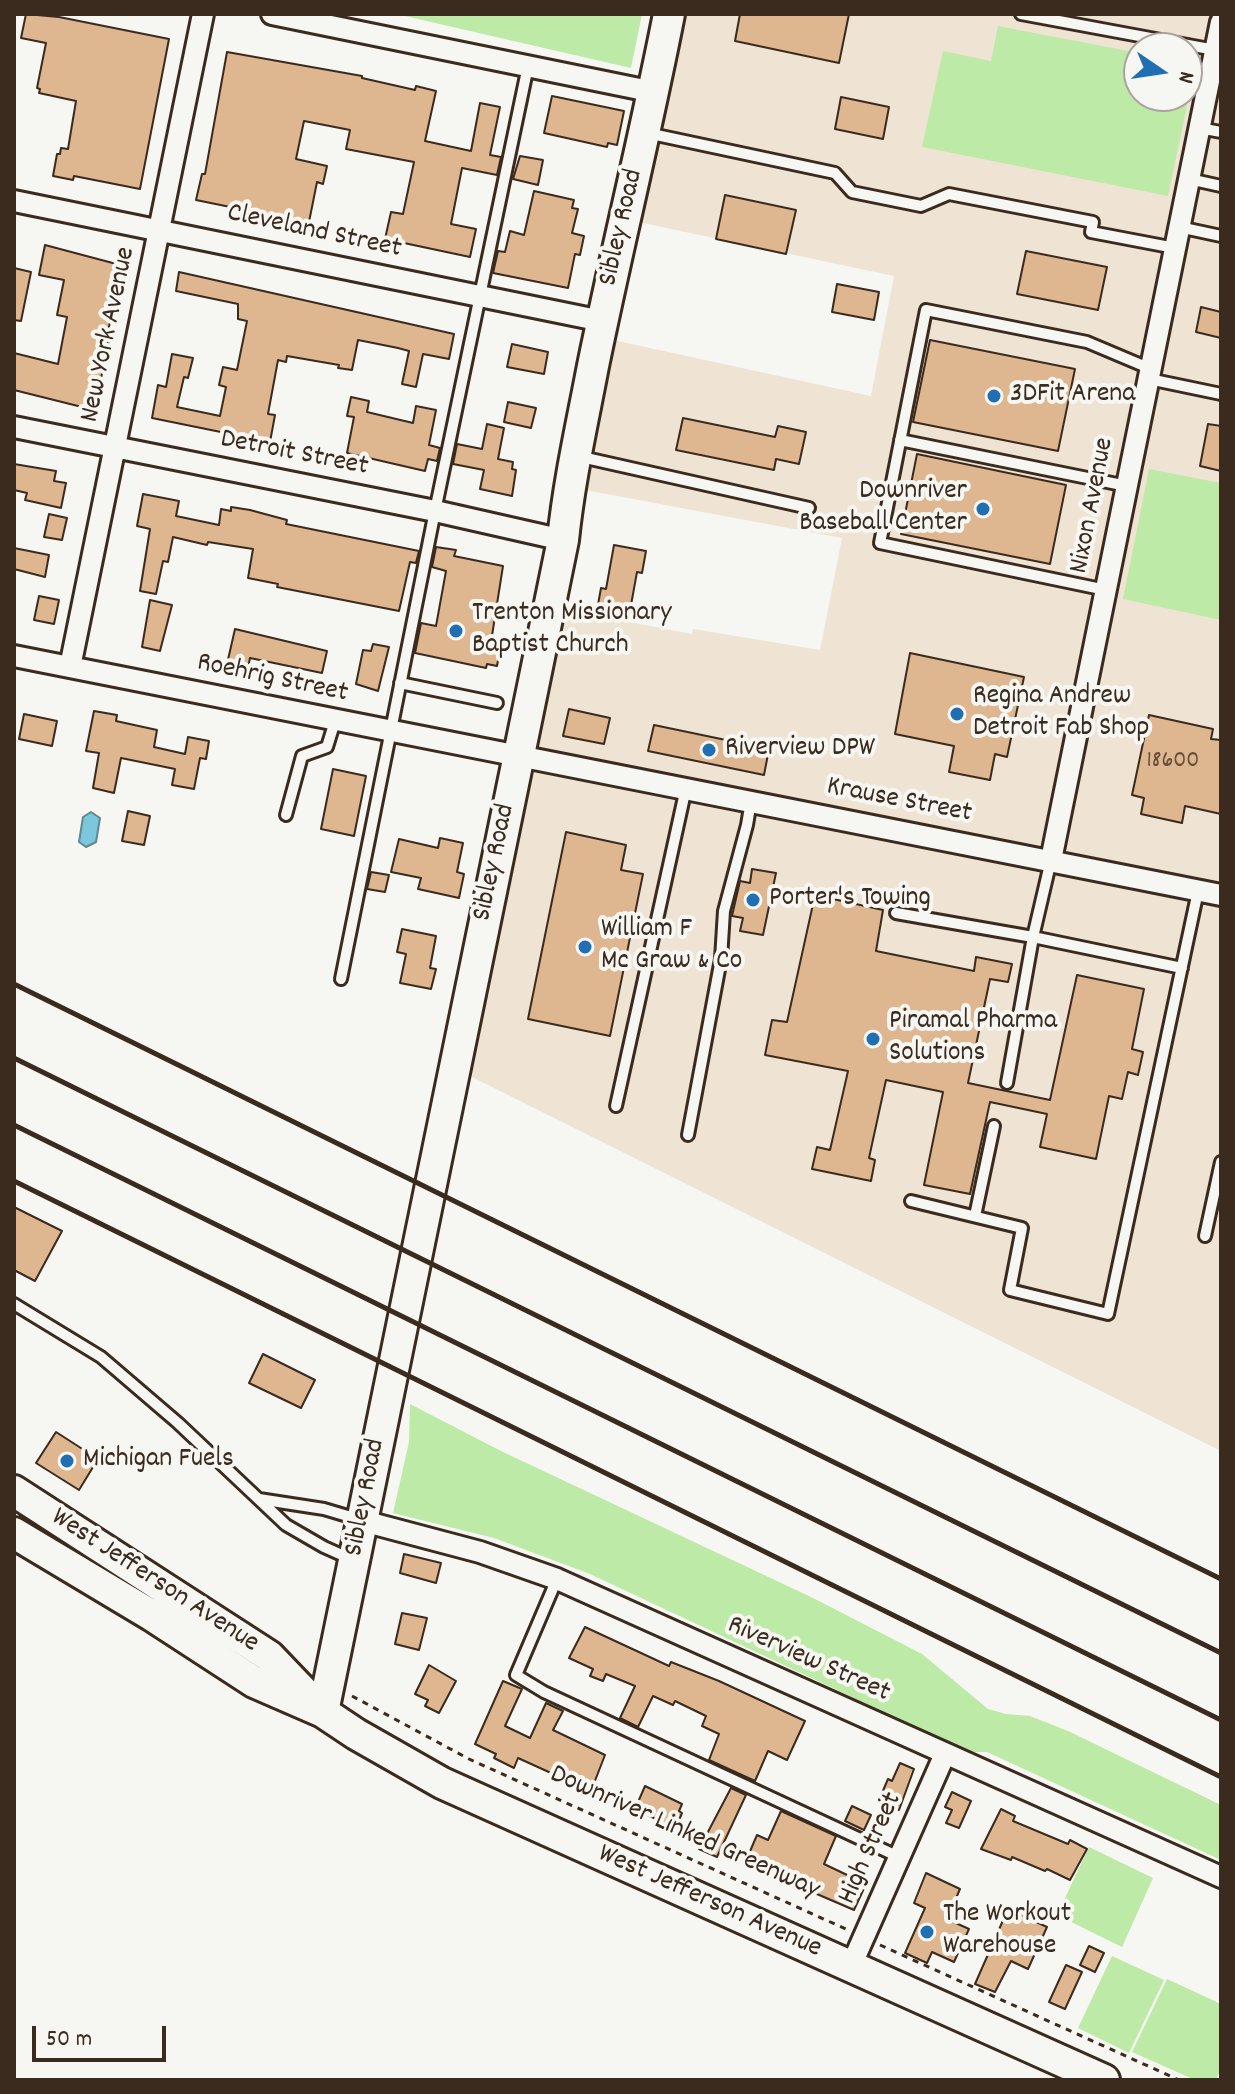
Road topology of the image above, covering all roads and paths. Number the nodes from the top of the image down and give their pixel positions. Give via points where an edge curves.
1 (203, 14) edge
2 (272, 14) edge
3 (669, 14) edge
4 (1021, 14) edge
5 (1221, 22) edge
6 (1215, 50) junction
7 (528, 66) junction
8 (654, 92) junction
9 (1199, 128) junction
10 (645, 132) junction
11 (1221, 132) edge
12 (1189, 179) junction
13 (1221, 186) edge
14 (14, 201) edge
15 (159, 230) junction
16 (1220, 236) edge
17 (1177, 238) junction
18 (480, 296) junction
19 (602, 321) junction
20 (1150, 374) junction
21 (1221, 394) edge
22 (14, 427) edge
23 (900, 440) junction
24 (115, 448) junction
25 (575, 455) junction
26 (1127, 486) junction
27 (809, 508) dead end
28 (435, 511) junction
29 (563, 540) junction
30 (1106, 590) junction
31 (14, 656) edge
32 (70, 667) junction
33 (400, 683) junction
34 (497, 703) dead end
35 (335, 721) junction
36 (391, 733) junction
37 (519, 755) junction
38 (686, 788) junction
39 (751, 801) junction
40 (286, 815) dead end
41 (1051, 860) junction
42 (1198, 891) junction
43 (1221, 895) edge
44 (896, 913) dead end
45 (1033, 937) junction
46 (1182, 968) junction
47 (341, 979) dead end
48 (1007, 1083) dead end
49 (616, 1106) dead end
50 (994, 1126) dead end
51 (688, 1135) dead end
52 (1221, 1162) edge
53 (911, 1201) dead end
54 (975, 1216) junction
55 (1205, 1236) dead end
56 (14, 1304) edge
57 (14, 1492) edge
58 (258, 1498) junction
59 (363, 1521) junction
60 (14, 1533) edge
61 (354, 1560) junction
62 (557, 1579) junction
63 (352, 1696) dead end
64 (323, 1712) junction
65 (945, 1754) junction
66 (899, 1857) junction
67 (1221, 1877) edge
68 (864, 1937) junction
69 (851, 1966) junction
70 (1104, 2080) edge
71 (1179, 2080) edge

1 - 15 street, New York Avenue
2 - 7 street
3 - 8 main road, Sibley Road
4 - 6 lane
5 - 6 street, Nixon Avenue
6 - 9 street, Nixon Avenue
7 - 8 street
7 - 18 lane
8 - 10 main road, Sibley Road
9 - 11 lane
9 - 12 street, Nixon Avenue
10 - 17 lane via 835,173 852,192 921,206 949,194 1093,222 1091,232
10 - 19 main road, Sibley Road
12 - 13 lane
12 - 17 street, Nixon Avenue
14 - 15 street, Cleveland Street
15 - 18 street, Cleveland Street
15 - 24 street, New York Avenue
16 - 17 lane
17 - 20 street, Nixon Avenue
18 - 19 street, Cleveland Street
18 - 28 lane
19 - 25 main road, Sibley Road
20 - 21 lane
20 - 23 lane via 1087,342 926,310
20 - 26 street, Nixon Avenue
22 - 24 street, Detroit Street
23 - 26 lane
23 - 30 lane via 880,543
24 - 28 street, Detroit Street
24 - 32 street, New York Avenue
25 - 27 lane
25 - 29 main road, Sibley Road
26 - 30 street, Nixon Avenue
28 - 29 street, Detroit Street
28 - 33 lane
29 - 37 main road, Sibley Road
30 - 41 street, Nixon Avenue
31 - 32 street, Roehrig Street
32 - 35 street, Roehrig Street
33 - 34 lane
33 - 36 lane
35 - 36 street, Roehrig Street
35 - 40 lane via 327,747 302,756
36 - 37 street, Roehrig Street
36 - 47 lane
37 - 38 street, Krause Street
37 - 59 main road, Sibley Road
38 - 39 street, Krause Street
38 - 49 lane
39 - 41 street, Krause Street
39 - 51 lane via 724,911 721,959
41 - 42 street, Krause Street
41 - 45 lane
42 - 43 street, Krause Street
42 - 46 lane
44 - 45 lane
45 - 46 lane
45 - 48 lane
46 - 54 lane via 1108,1314 1010,1290 1022,1228
50 - 54 lane
52 - 55 lane
53 - 54 lane
56 - 58 lane via 101,1357
57 - 64 main road, West Jefferson Avenue via 269,1656
58 - 59 lane
58 - 61 lane via 286,1525
59 - 61 main road, Sibley Road
59 - 62 street, Riverview Street
60 - 64 main road, West Jefferson Avenue via 254,1682
61 - 64 main road, Sibley Road
62 - 65 street, Riverview Street
62 - 66 lane via 516,1675
63 - 68 path, Downriver Linked Greenway via 469,1759
64 - 69 main road, West Jefferson Avenue via 476,1799
65 - 66 street, High Street
65 - 67 street, Riverview Street
66 - 68 street, High Street
68 - 69 street, High Street
68 - 71 path, Downriver Linked Greenway
69 - 70 main road, West Jefferson Avenue

